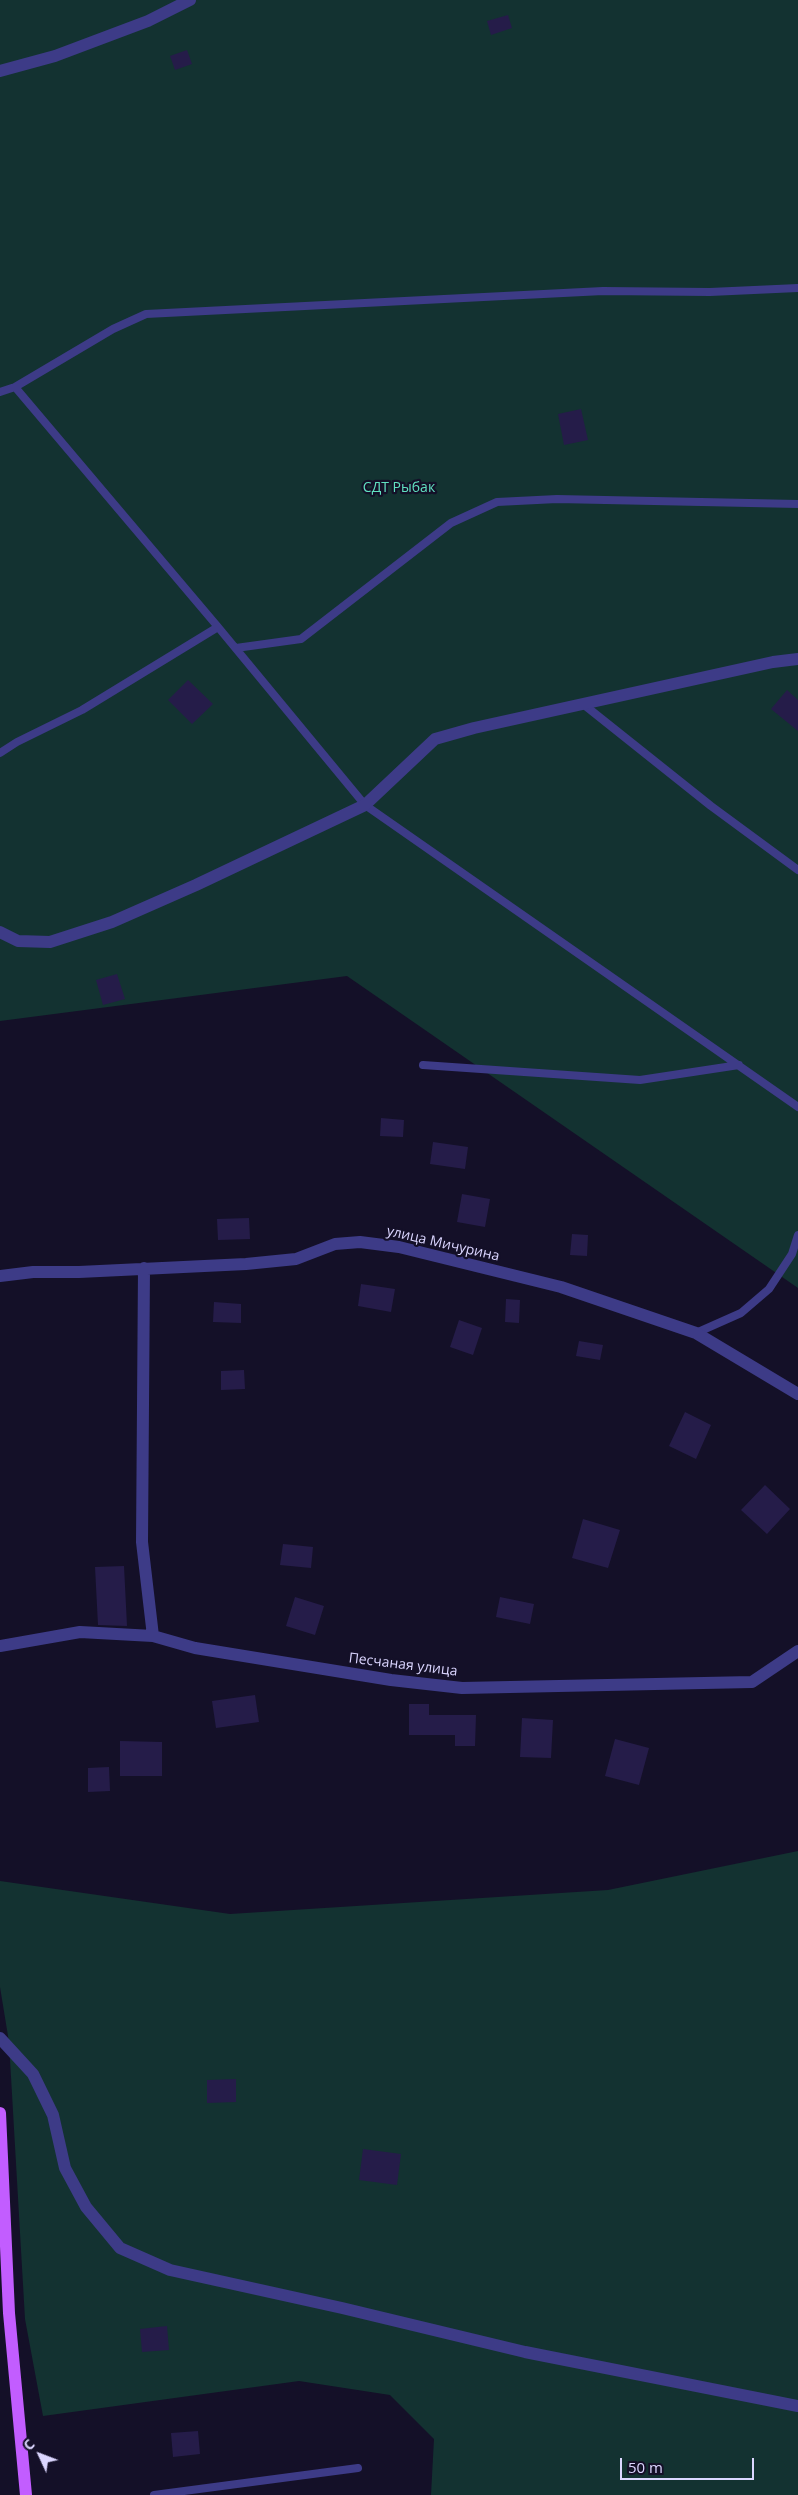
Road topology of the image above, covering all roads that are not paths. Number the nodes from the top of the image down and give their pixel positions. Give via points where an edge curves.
1 (190, 0) edge
2 (0, 71) edge
3 (798, 288) edge
4 (15, 387) junction
5 (0, 392) edge
6 (798, 504) edge
7 (218, 627) junction
8 (236, 648) junction
9 (798, 659) edge
10 (583, 704) junction
11 (0, 753) edge
12 (365, 805) junction
13 (798, 870) edge
14 (0, 932) edge
15 (423, 1065) dead end
16 (739, 1065) junction
17 (798, 1107) edge
18 (798, 1235) edge
19 (144, 1268) junction
20 (0, 1276) edge
21 (696, 1333) junction
22 (798, 1394) edge
23 (152, 1636) junction
24 (0, 1646) edge
25 (798, 1651) edge
26 (0, 2038) edge
27 (0, 2113) edge
28 (798, 2406) edge
29 (358, 2468) dead end
30 (26, 2495) edge
31 (154, 2495) edge

1 - 2 street via 148,22 55,56
3 - 4 lane via 603,292 146,314 112,329
4 - 5 lane
4 - 7 lane
6 - 8 lane via 557,499 497,502 451,523 301,639
7 - 8 lane
7 - 11 lane via 82,710
8 - 12 lane
9 - 10 street
10 - 12 street via 436,739
10 - 13 lane via 711,806
12 - 14 street via 112,922 50,942 18,941
12 - 16 lane
15 - 16 lane via 640,1080
16 - 17 lane
18 - 21 lane via 792,1254 769,1289 741,1313
19 - 20 street, улица Мичурина
19 - 21 street, улица Мичурина via 204,1268 296,1259 335,1244 360,1242 399,1247 562,1287
19 - 23 street via 142,1542
21 - 22 street, улица Мичурина
23 - 24 street, Песчаная улица via 80,1632
23 - 25 street, Песчаная улица via 195,1648 462,1688 752,1682
26 - 28 street via 33,2074 52,2115 65,2168 86,2207 120,2248 170,2270 525,2352
27 - 30 main road via 9,2313
29 - 31 lane

